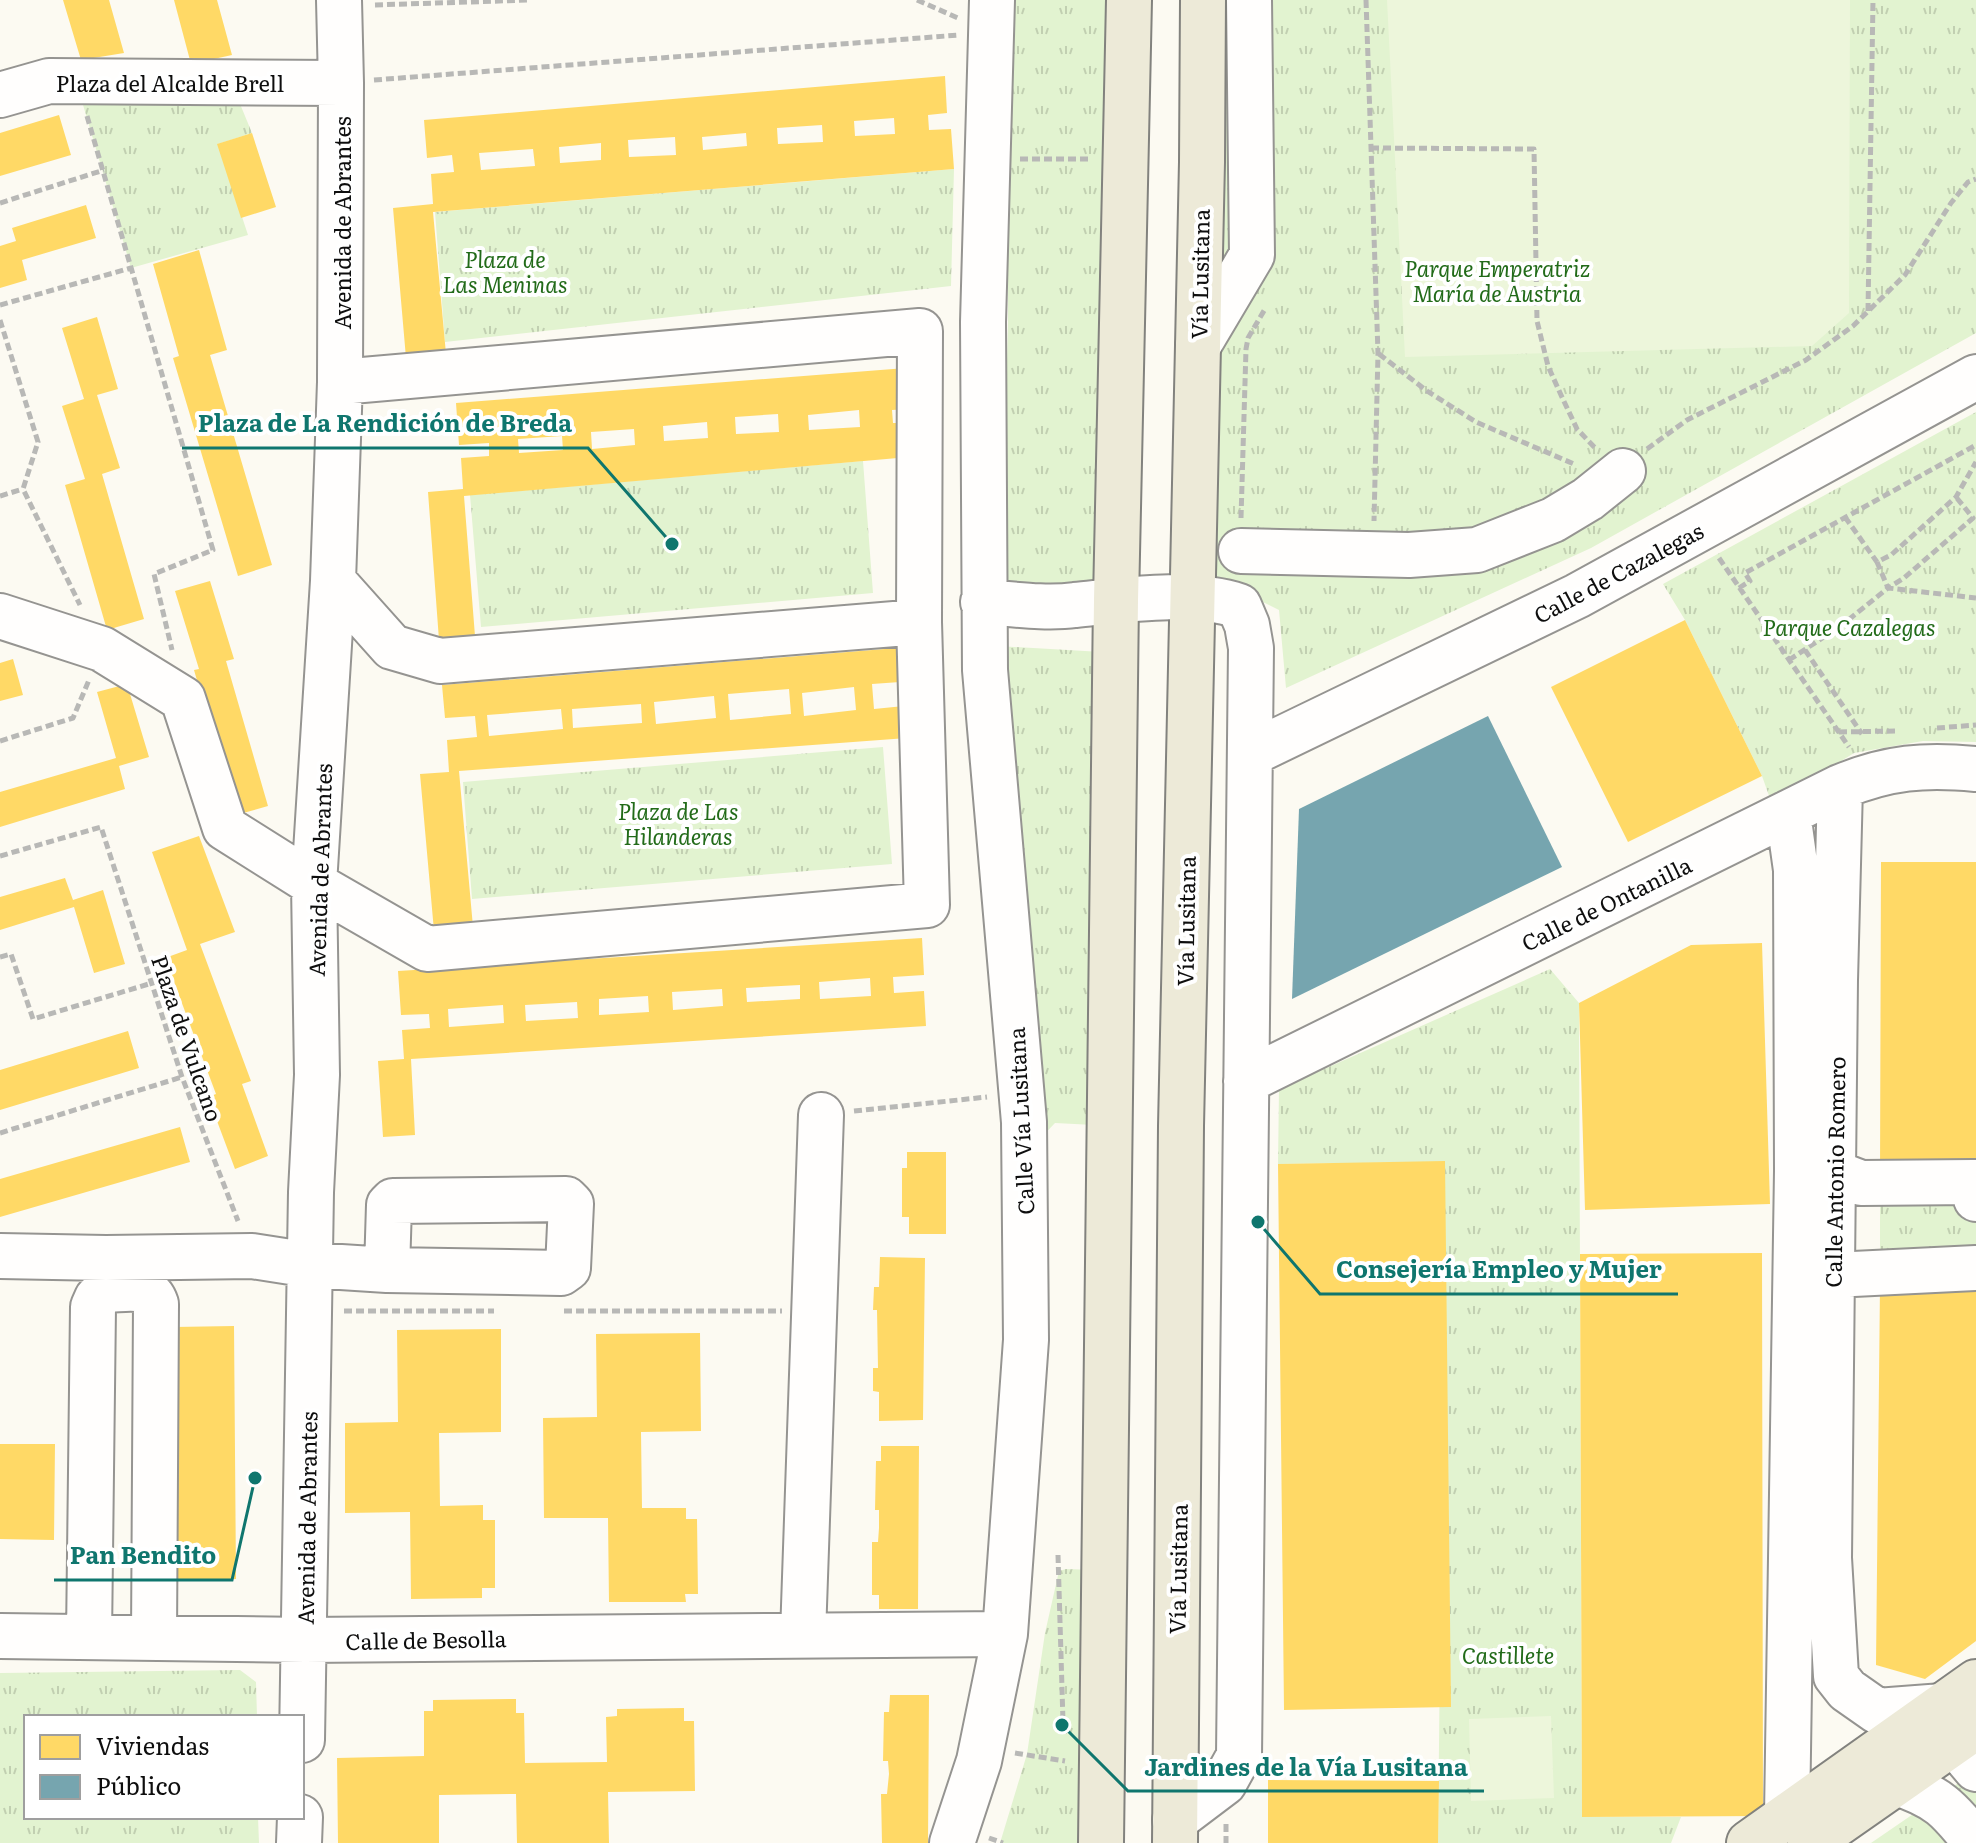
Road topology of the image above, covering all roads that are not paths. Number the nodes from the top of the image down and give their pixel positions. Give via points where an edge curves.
1 (1129, 0) edge
2 (1203, 0) edge
3 (1249, 0) edge
4 (339, 3) edge
5 (992, 16) edge
6 (341, 83) junction
7 (0, 95) edge
8 (1198, 346) junction
9 (1976, 377) edge
10 (340, 382) junction
11 (1623, 471) road end
12 (1241, 551) dead end
13 (333, 581) junction
14 (1191, 598) junction
15 (1116, 600) junction
16 (983, 602) junction
17 (0, 616) edge
18 (919, 622) junction
19 (1252, 753) junction
20 (1976, 769) edge
21 (1840, 787) junction
22 (1788, 813) junction
23 (314, 884) junction
24 (1246, 1081) junction
25 (821, 1115) road end
26 (1835, 1173) junction
27 (1976, 1199) edge
28 (0, 1256) edge
29 (310, 1265) junction
30 (1976, 1268) edge
31 (387, 1270) dead end
32 (1833, 1275) junction
33 (1810, 1554) junction
34 (1005, 1634) junction
35 (803, 1635) junction
36 (0, 1636) edge
37 (89, 1637) junction
38 (154, 1638) junction
39 (305, 1640) junction
40 (1836, 1676) junction
41 (1790, 1678) junction
42 (303, 1715) edge
43 (1965, 1725) edge
44 (1901, 1735) joint
45 (1896, 1783) junction
46 (300, 1819) edge
47 (1799, 1830) edge
48 (1175, 1832) edge
49 (970, 1840) edge
50 (299, 1843) edge
51 (1101, 1843) edge
52 (1749, 1843) edge
53 (1976, 1843) edge

1 - 15 main road
2 - 8 main road, Vía Lusitana
3 - 8 street via 1252,255
4 - 6 street, Avenida de Abrantes
5 - 16 street via 983,322
6 - 7 street, Plaza del Alcalde Brell via 49,81
6 - 10 street, Avenida de Abrantes
8 - 14 main road, Vía Lusitana
9 - 19 street, Calle de Cazalegas via 1577,596
10 - 13 street, Avenida de Abrantes
10 - 18 street via 920,331
11 - 12 street via 1553,520 1477,550
13 - 18 street via 392,647 440,661
13 - 23 street, Avenida de Abrantes
14 - 15 street
14 - 19 street via 1216,598 1239,606 1247,625
14 - 48 main road, Vía Lusitana
15 - 16 street via 1073,606
15 - 51 main road
16 - 34 street, Calle Vía Lusitana via 1024,1122 1026,1340
17 - 23 street via 102,649 183,699 225,828
18 - 23 street via 927,905 427,949
19 - 24 street
20 - 21 street, Calle de Ontanilla via 1933,765 1871,774
21 - 22 street, Calle de Ontanilla
21 - 26 street, Calle Antonio Romero
22 - 24 street, Calle de Ontanilla
22 - 33 street, Calle Antonio Romero via 1796,870 1797,1171
23 - 29 street, Avenida de Abrantes via 317,1075
24 - 48 street via 1239,1756 1224,1783
25 - 35 street
26 - 27 street via 1861,1183 1974,1182
26 - 32 street, Calle Antonio Romero
28 - 29 street via 252,1256
29 - 31 street
29 - 39 street, Avenida de Abrantes
30 - 32 street
32 - 33 street, Calle Antonio Romero
33 - 40 street
33 - 41 street
34 - 35 street, Calle de Besolla
34 - 49 street, Calle Vía Lusitana via 979,1761
35 - 39 street, Calle de Besolla
36 - 37 street, Calle de Besolla
37 - 38 street, Calle de Besolla
37 - 38 street via 93,1307 105,1290 145,1289 156,1304
38 - 39 street, Calle de Besolla
39 - 42 street, Avenida de Abrantes
40 - 41 street
40 - 43 street via 1877,1711
41 - 47 street
43 - 44 street
43 - 45 main road
44 - 47 main road
45 - 47 main road
45 - 53 street via 1925,1792 1943,1805
46 - 50 street
47 - 52 main road

